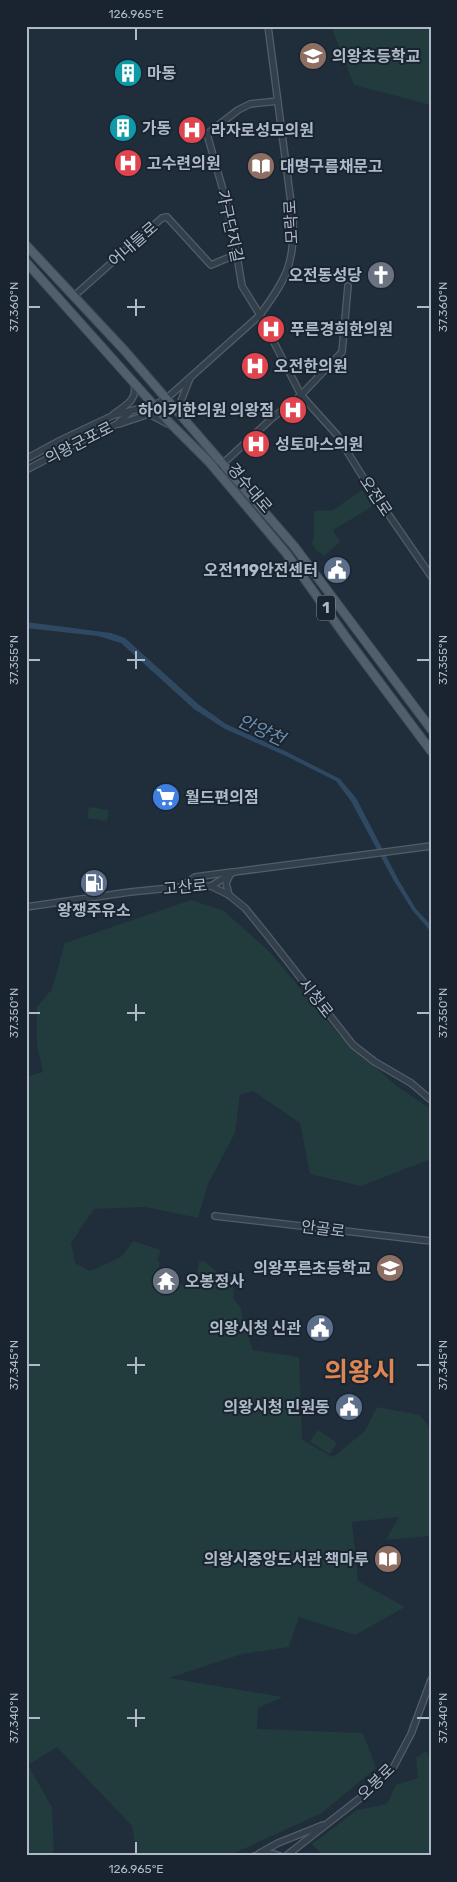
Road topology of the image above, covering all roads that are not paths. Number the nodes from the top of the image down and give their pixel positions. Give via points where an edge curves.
1 (268, 26) edge
2 (278, 101) junction
3 (26, 245) edge
4 (237, 254) junction
5 (26, 262) edge
6 (348, 286) dead end
7 (74, 296) junction
8 (260, 315) junction
9 (190, 377) junction
10 (132, 379) junction
11 (301, 395) junction
12 (166, 399) junction
13 (154, 406) junction
14 (130, 412) junction
15 (114, 415) junction
16 (186, 421) junction
17 (117, 424) junction
18 (176, 429) junction
19 (26, 459) edge
20 (223, 464) junction
21 (26, 470) edge
22 (216, 470) junction
23 (431, 576) edge
24 (431, 729) edge
25 (431, 751) edge
26 (431, 846) edge
27 (234, 872) junction
28 (211, 886) junction
29 (180, 887) junction
30 (230, 895) junction
31 (26, 907) edge
32 (431, 1100) edge
33 (215, 1216) dead end
34 (431, 1241) edge
35 (431, 1680) edge
36 (330, 1822) junction
37 (257, 1855) edge
38 (280, 1856) edge
39 (286, 1856) edge

1 - 2 street, 모락로
2 - 4 street, 가구단지길 via 250,104 207,134
2 - 8 street, 모락로 via 294,238 288,270
3 - 7 main road, 경수대로 / 1
4 - 7 street, 어내들로 via 211,265 167,216
4 - 8 street, 가구단지길 via 242,286
5 - 10 main road, 경수대로 / 1
6 - 11 street via 342,352
7 - 12 main road, 경수대로 / 1
8 - 9 street, 모락로
8 - 11 street, 오전로
9 - 12 street, 모락로
9 - 16 street via 181,401
10 - 13 main road, 경수대로 / 1
10 - 15 street via 134,399
11 - 20 street
11 - 23 street, 오전로 via 337,435
12 - 13 street, 의왕군포로
12 - 16 main road, 경수대로 / 1
13 - 14 street, 의왕군포로
13 - 18 main road, 경수대로 / 1
14 - 15 street, 의왕군포로
14 - 17 street, 의왕군포로
15 - 19 street, 의왕군포로
16 - 20 main road, 경수대로 / 1
17 - 18 street via 149,414
17 - 21 street, 의왕군포로
18 - 22 main road, 경수대로 / 1
20 - 22 street
20 - 24 main road, 경수대로 / 1 via 294,546
22 - 25 main road, 경수대로 / 1 via 286,553
26 - 27 street, 고산로
27 - 28 street, 고산로
27 - 29 street via 195,877
27 - 30 street via 226,883
28 - 29 street, 고산로
28 - 30 street, 시청로
29 - 31 street, 고산로
30 - 32 street, 시청로 via 268,934 353,1045
33 - 34 street, 안골로
35 - 36 street, 오봉로 via 411,1734 393,1768
36 - 37 street
36 - 39 street, 오봉로
37 - 38 street via 274,1853

